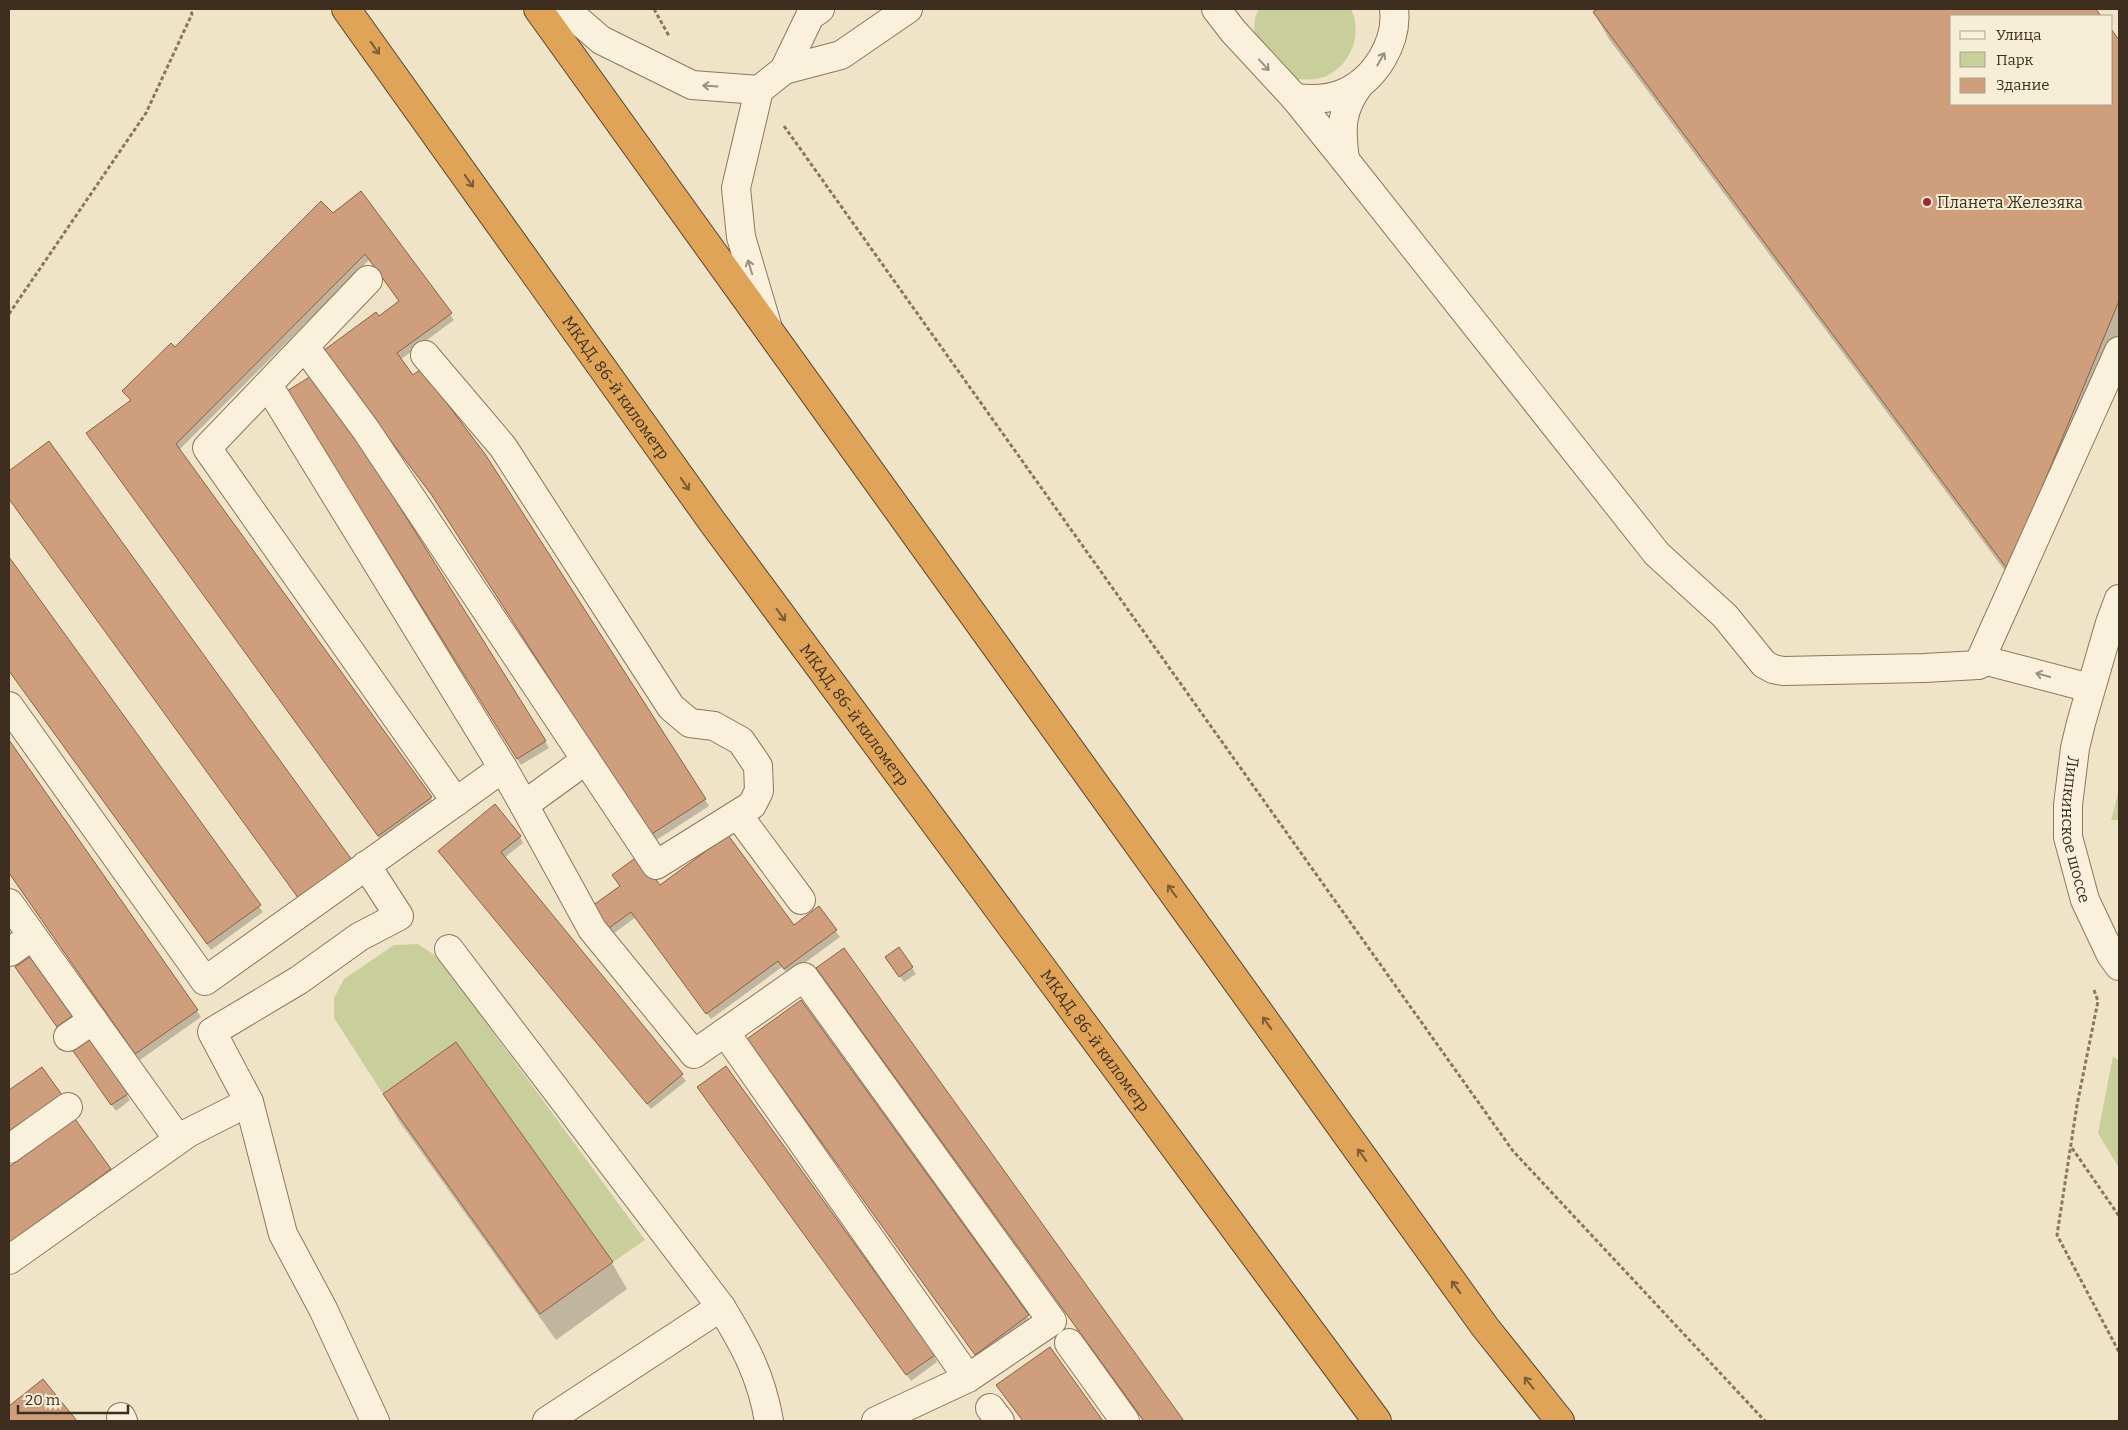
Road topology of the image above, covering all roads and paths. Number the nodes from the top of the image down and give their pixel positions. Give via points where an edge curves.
1 (190, 9) edge
2 (346, 9) edge
3 (538, 9) edge
4 (565, 9) edge
5 (654, 9) edge
6 (820, 9) edge
7 (908, 9) edge
8 (1216, 9) edge
9 (1394, 9) edge
10 (1234, 20) edge
11 (672, 40) dead end
12 (784, 70) junction
13 (1360, 84) junction
14 (759, 90) junction
15 (1295, 98) junction
16 (1345, 160) junction
17 (368, 280) dead end
18 (9, 314) edge
19 (769, 331) junction
20 (304, 347) junction
21 (2119, 351) edge
22 (425, 355) dead end
23 (268, 385) junction
24 (2119, 599) edge
25 (1978, 665) junction
26 (2088, 698) junction
27 (9, 706) edge
28 (586, 760) junction
29 (504, 768) junction
30 (456, 802) junction
31 (524, 805) junction
32 (738, 815) junction
33 (366, 866) junction
34 (801, 900) dead end
35 (9, 903) edge
36 (32, 936) junction
37 (449, 949) dead end
38 (10, 952) dead end
39 (2119, 966) edge
40 (2091, 983) dead end
41 (93, 1020) junction
42 (725, 1032) junction
43 (68, 1038) dead end
44 (249, 1102) junction
45 (68, 1107) dead end
46 (178, 1139) junction
47 (2071, 1147) junction
48 (9, 1149) edge
49 (2119, 1216) edge
50 (9, 1260) edge
51 (721, 1307) junction
52 (1069, 1343) dead end
53 (2119, 1352) edge
54 (968, 1378) junction
55 (1375, 1418) edge
56 (374, 1421) edge
57 (547, 1421) edge
58 (769, 1421) edge
59 (876, 1421) edge
60 (1125, 1421) edge
61 (1560, 1421) edge
62 (1765, 1421) edge

1 - 18 path via 192,14 146,113
2 -> 55 highway, МКАД, 86-й километр via 711,520
3 - 19 highway
14 -> 4 street via 692,85 601,40
5 - 11 path
6 - 12 street via 810,16
7 - 12 street via 841,55
8 - 10 street
13 -> 9 street via 1380,64 1392,40
10 -> 15 street
12 - 14 street
13 - 15 street via 1328,98
13 - 16 street via 1348,99 1344,115
19 -> 14 street via 741,237 736,188
14 - 62 path via 1513,1150
15 - 16 street
16 - 25 street via 1657,554 1725,616 1764,664 1783,671
17 - 20 street
61 -> 19 highway via 1485,1327
20 - 23 street
20 - 28 street via 366,430
21 - 25 street
22 - 32 street via 503,447 671,707 690,723 714,726 740,741 758,766 759,791 752,805
23 - 29 street
23 - 30 street via 207,448
24 - 26 street, Липкинское шоссе
25 - 26 street via 1987,661 1998,663
26 - 39 street, Липкинское шоссе via 2075,748 2068,805 2068,837 2085,900
27 - 33 street via 204,981
28 - 31 street
28 - 32 street via 656,865
29 - 30 street
29 - 31 street
30 - 33 street
31 - 42 street via 592,930 694,1054
32 - 34 street
33 - 44 street via 398,916 212,1032
35 - 36 street
36 - 38 street
36 - 41 street
37 - 51 street
40 - 47 path via 2098,1001
41 - 43 street
41 - 46 street
42 - 54 street
42 - 54 street via 804,977 1052,1321
44 - 46 street
44 - 56 street via 283,1234 323,1309
45 - 48 street
46 - 50 street
47 - 49 path
47 - 53 path via 2056,1235
51 - 57 street
51 - 58 street via 749,1353 764,1393
52 - 60 street
54 - 59 street

